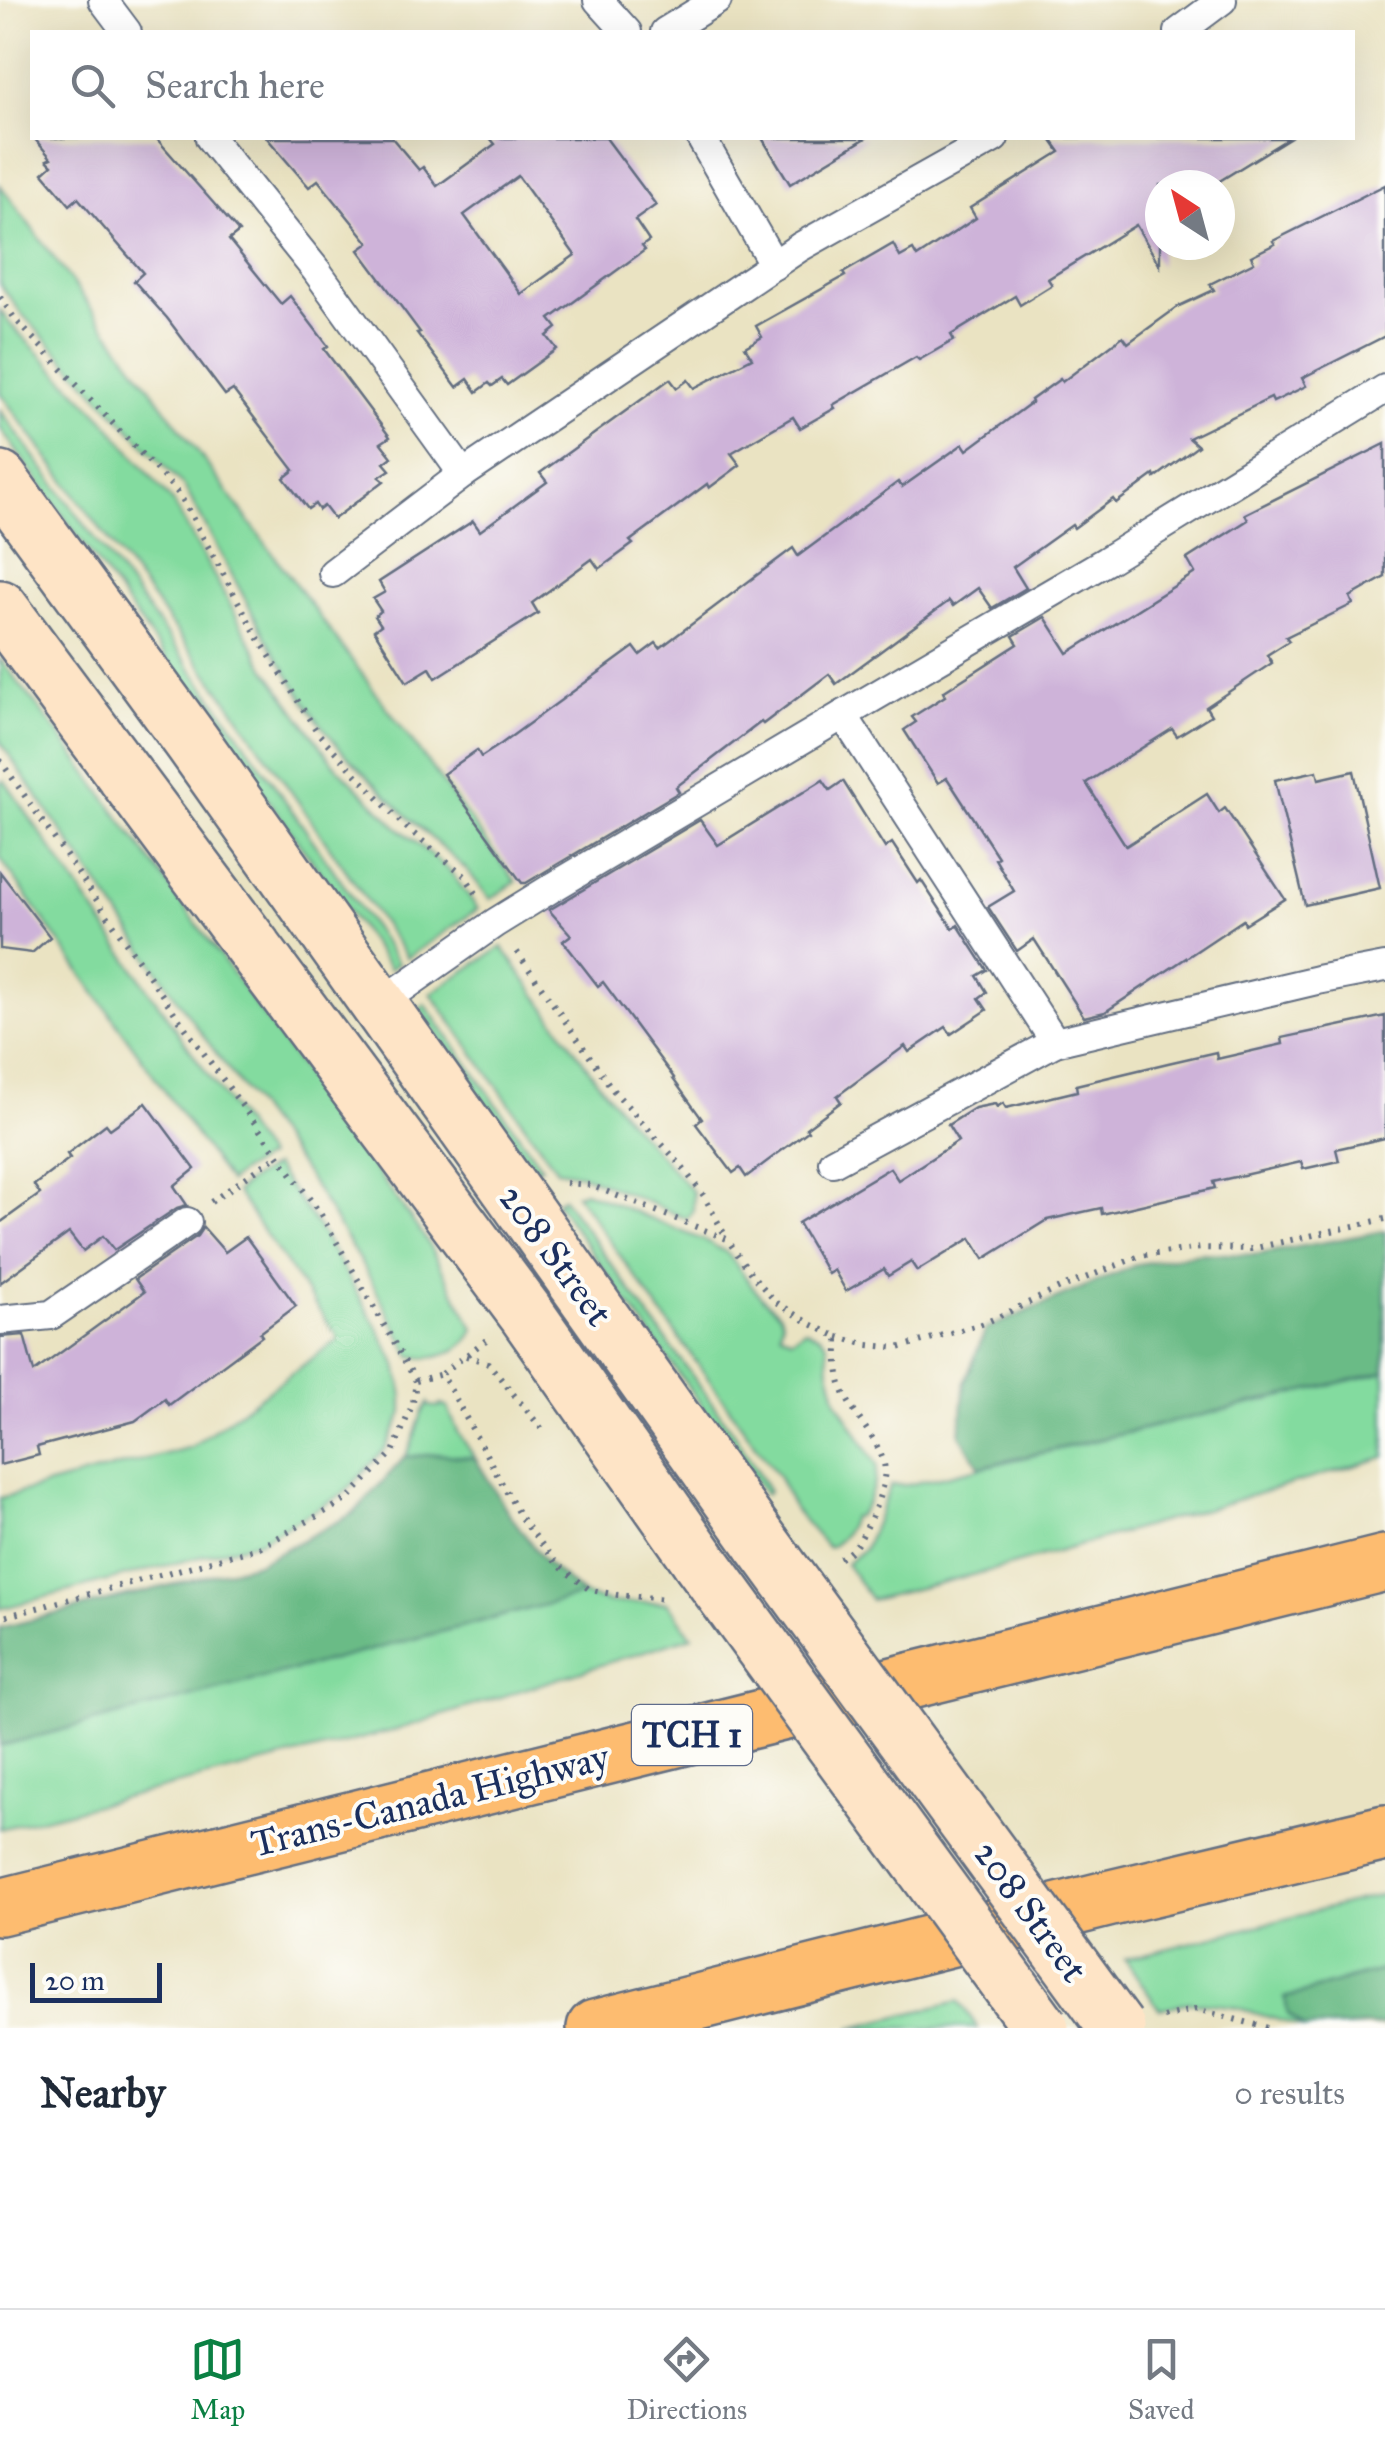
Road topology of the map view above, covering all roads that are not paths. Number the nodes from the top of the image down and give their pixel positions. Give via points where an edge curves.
1 (102, 0) edge
2 (598, 0) edge
3 (717, 0) edge
4 (1222, 0) edge
5 (125, 30) edge
6 (625, 30) edge
7 (667, 30) edge
8 (1182, 30) edge
9 (212, 140) edge
10 (702, 140) edge
11 (990, 140) edge
12 (774, 265) junction
13 (1385, 389) edge
14 (463, 474) junction
15 (0, 480) edge
16 (333, 573) dead end
17 (0, 608) edge
18 (843, 715) junction
19 (1385, 967) edge
20 (378, 1005) junction
21 (1054, 1042) junction
22 (833, 1162) dead end
23 (187, 1222) dead end
24 (0, 1320) edge
25 (1385, 1563) edge
26 (1385, 1833) edge
27 (0, 1907) edge
28 (1131, 2024) edge
29 (595, 2028) edge
30 (1041, 2028) edge

1 - 5 lane
2 - 6 lane
3 - 7 lane
4 - 8 lane
9 - 14 lane via 316,270
10 - 12 lane
11 - 12 lane
12 - 14 lane
13 - 18 lane
14 - 16 lane
15 - 20 main road, 208 Street
17 - 30 main road, 208 Street, bridge via 525,1312 688,1580
18 - 20 lane via 496,923
18 - 21 lane
19 - 21 lane
20 - 28 main road, 208 Street, bridge via 763,1545
21 - 22 lane
23 - 24 lane via 51,1315
25 - 27 highway, Trans-Canada Highway / TCH 1
26 - 29 highway

